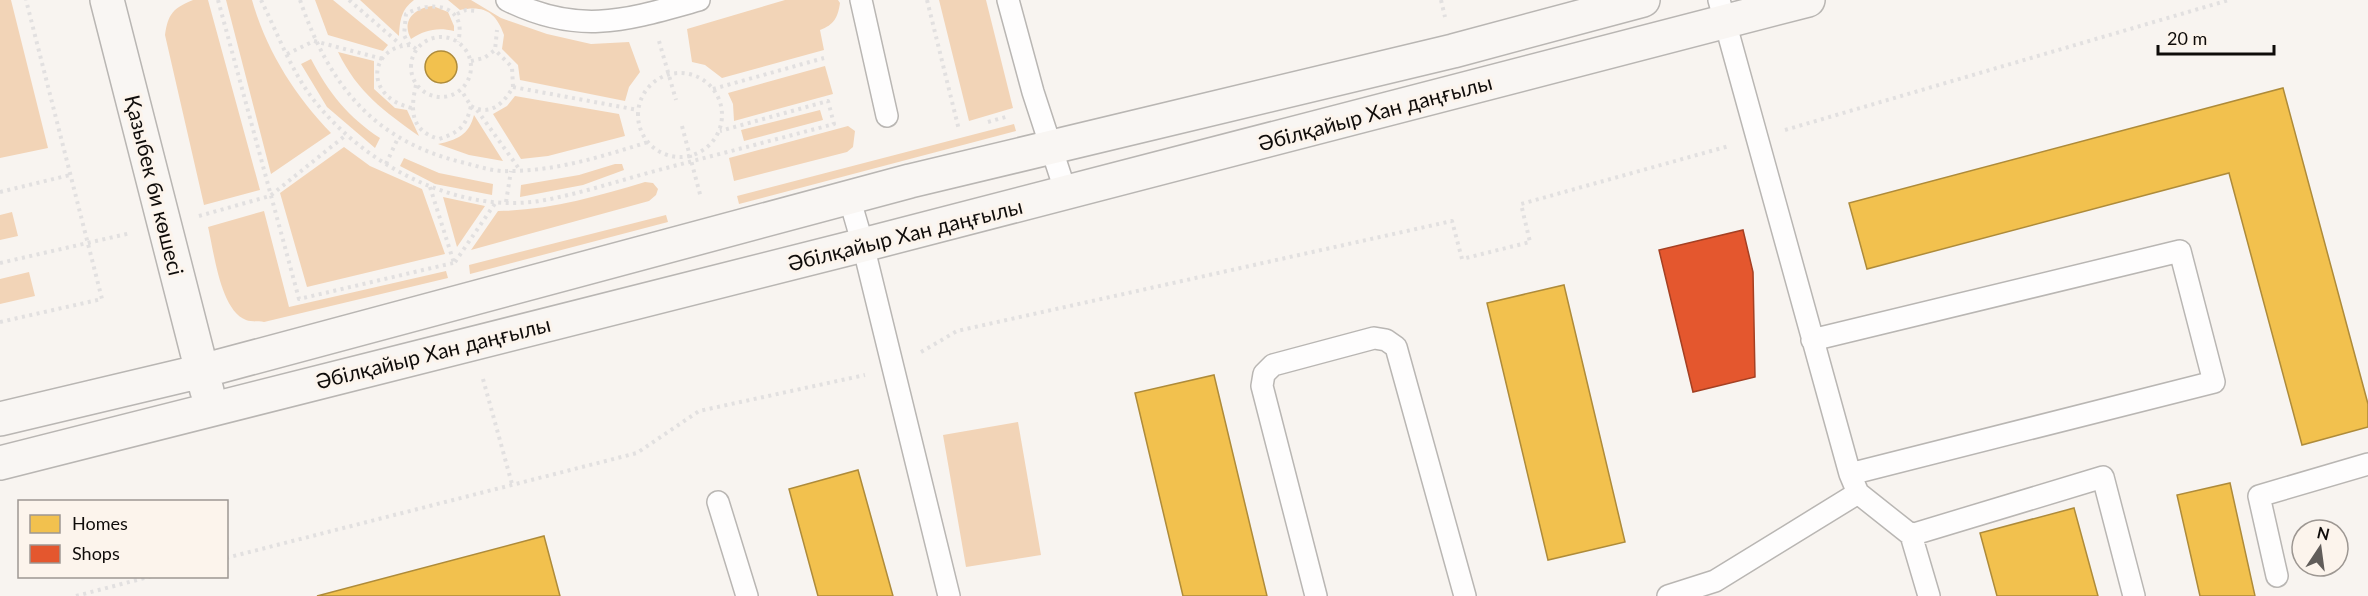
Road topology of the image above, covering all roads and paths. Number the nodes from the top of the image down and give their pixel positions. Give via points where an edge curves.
1 (26, 0) edge
2 (107, 0) edge
3 (218, 0) edge
4 (261, 0) edge
5 (300, 0) edge
6 (349, 0) edge
7 (507, 0) edge
8 (699, 0) edge
9 (861, 0) edge
10 (927, 0) edge
11 (1008, 0) edge
12 (1808, 0) edge
13 (2229, 0) edge
14 (1637, 1) edge
15 (1721, 10) edge
16 (484, 13) dead end
17 (458, 14) junction
18 (495, 25) dead end
19 (314, 41) junction
20 (458, 42) junction
21 (401, 45) junction
22 (410, 45) junction
23 (417, 49) junction
24 (495, 50) junction
25 (287, 54) junction
26 (824, 58) dead end
27 (382, 59) junction
28 (471, 61) junction
29 (668, 75) junction
30 (416, 85) junction
31 (513, 87) junction
32 (713, 89) junction
33 (461, 90) junction
34 (676, 100) dead end
35 (471, 106) junction
36 (412, 108) junction
37 (1038, 108) junction
38 (476, 109) junction
39 (638, 110) junction
40 (887, 116) dead end
41 (982, 123) dead end
42 (682, 126) dead end
43 (971, 127) dead end
44 (959, 130) junction
45 (720, 131) junction
46 (949, 133) dead end
47 (398, 138) junction
48 (1758, 138) junction
49 (648, 142) junction
50 (1050, 145) junction
51 (691, 159) junction
52 (386, 164) junction
53 (520, 170) junction
54 (511, 171) junction
55 (70, 175) junction
56 (430, 186) junction
57 (0, 192) edge
58 (1066, 193) junction
59 (712, 195) dead end
60 (849, 196) junction
61 (700, 198) junction
62 (689, 201) dead end
63 (496, 202) junction
64 (506, 202) junction
65 (863, 245) junction
66 (465, 260) dead end
67 (454, 262) junction
68 (456, 269) dead end
69 (0, 322) edge
70 (1812, 340) junction
71 (892, 369) junction
72 (202, 370) junction
73 (482, 375) dead end
74 (211, 408) junction
75 (0, 419) edge
76 (0, 463) edge
77 (2368, 464) edge
78 (1854, 483) junction
79 (512, 484) junction
80 (718, 502) dead end
81 (1911, 536) junction
82 (228, 557) edge
83 (2277, 576) dead end
84 (144, 578) edge
85 (76, 596) edge
86 (747, 596) edge
87 (949, 596) edge
88 (1316, 596) edge
89 (1465, 596) edge
90 (1668, 596) edge
91 (1929, 596) edge
92 (2134, 596) edge

1 - 55 path
2 - 72 main road, Қазыбек би көшесі
3 - 67 path via 299,299
4 - 25 path
5 - 19 path
6 - 21 path
7 - 8 lane via 542,14 612,22
9 - 40 lane
10 - 44 path
11 - 37 lane
12 - 15 main road, Әбілқайыр Хан даңғылы
13 - 48 path
14 - 50 main road, Әбілқайыр Хан даңғылы via 1453,51
15 - 48 lane
15 - 58 main road, Әбілқайыр Хан даңғылы
16 - 17 path via 475,10
17 - 20 path
17 - 22 path via 438,1 413,7 404,25
18 - 24 path
19 - 25 path
19 - 27 path
19 - 47 path via 338,82 359,106
20 - 23 path via 440,36 423,42
20 - 28 path
21 - 22 path
21 - 27 path
22 - 23 path
23 - 30 path via 411,63
24 - 28 path
24 - 31 path via 512,67
25 - 52 path via 316,103 346,135
26 - 32 path
27 - 36 path via 377,69 382,93 390,101
28 - 33 path via 470,77
29 - 32 path via 692,75
29 - 34 path
29 - 39 path via 648,88
30 - 33 path via 437,98
30 - 36 path
31 - 38 path via 497,107
31 - 39 path
32 - 45 path via 722,109
33 - 35 path
35 - 36 path via 464,127 439,140 420,131
35 - 38 path
37 - 41 path
37 - 50 lane
38 - 53 path
39 - 49 path
42 - 51 path
43 - 44 path
44 - 46 path
45 - 51 path via 708,147
45 - 51 path via 828,101 834,124
47 - 52 path
47 - 54 path via 438,157
48 - 70 lane
48 - 71 path via 1521,204 1530,242 1462,259 1452,221 957,330
49 - 51 path via 667,155
49 - 53 path via 600,157
50 - 58 lane
50 - 60 main road, Әбілқайыр Хан даңғылы
51 - 61 path
51 - 64 path via 543,201
52 - 56 path
53 - 54 path
54 - 64 path
55 - 57 path
55 - 69 path via 102,299
56 - 63 path
56 - 67 path
58 - 65 main road, Әбілқайыр Хан даңғылы
59 - 61 path
60 - 65 lane
60 - 72 main road, Әбілқайыр Хан даңғылы
61 - 62 path
63 - 64 path
63 - 67 path
65 - 71 lane
65 - 74 main road, Әбілқайыр Хан даңғылы
66 - 67 path
67 - 68 path
70 - 78 lane
70 - 78 lane via 2180,251 2214,382
71 - 79 path via 699,411 637,453
71 - 87 lane
72 - 74 main road, Қазыбек би көшесі
72 - 75 main road, Әбілқайыр Хан даңғылы
73 - 79 path
74 - 76 main road, Әбілқайыр Хан даңғылы
77 - 83 lane via 2259,496
78 - 81 lane
78 - 90 lane via 1715,581
79 - 82 path
80 - 86 lane
81 - 91 lane
81 - 92 lane via 2103,477
84 - 85 path
88 - 89 lane via 1262,386 1264,374 1274,364 1374,338 1396,346

